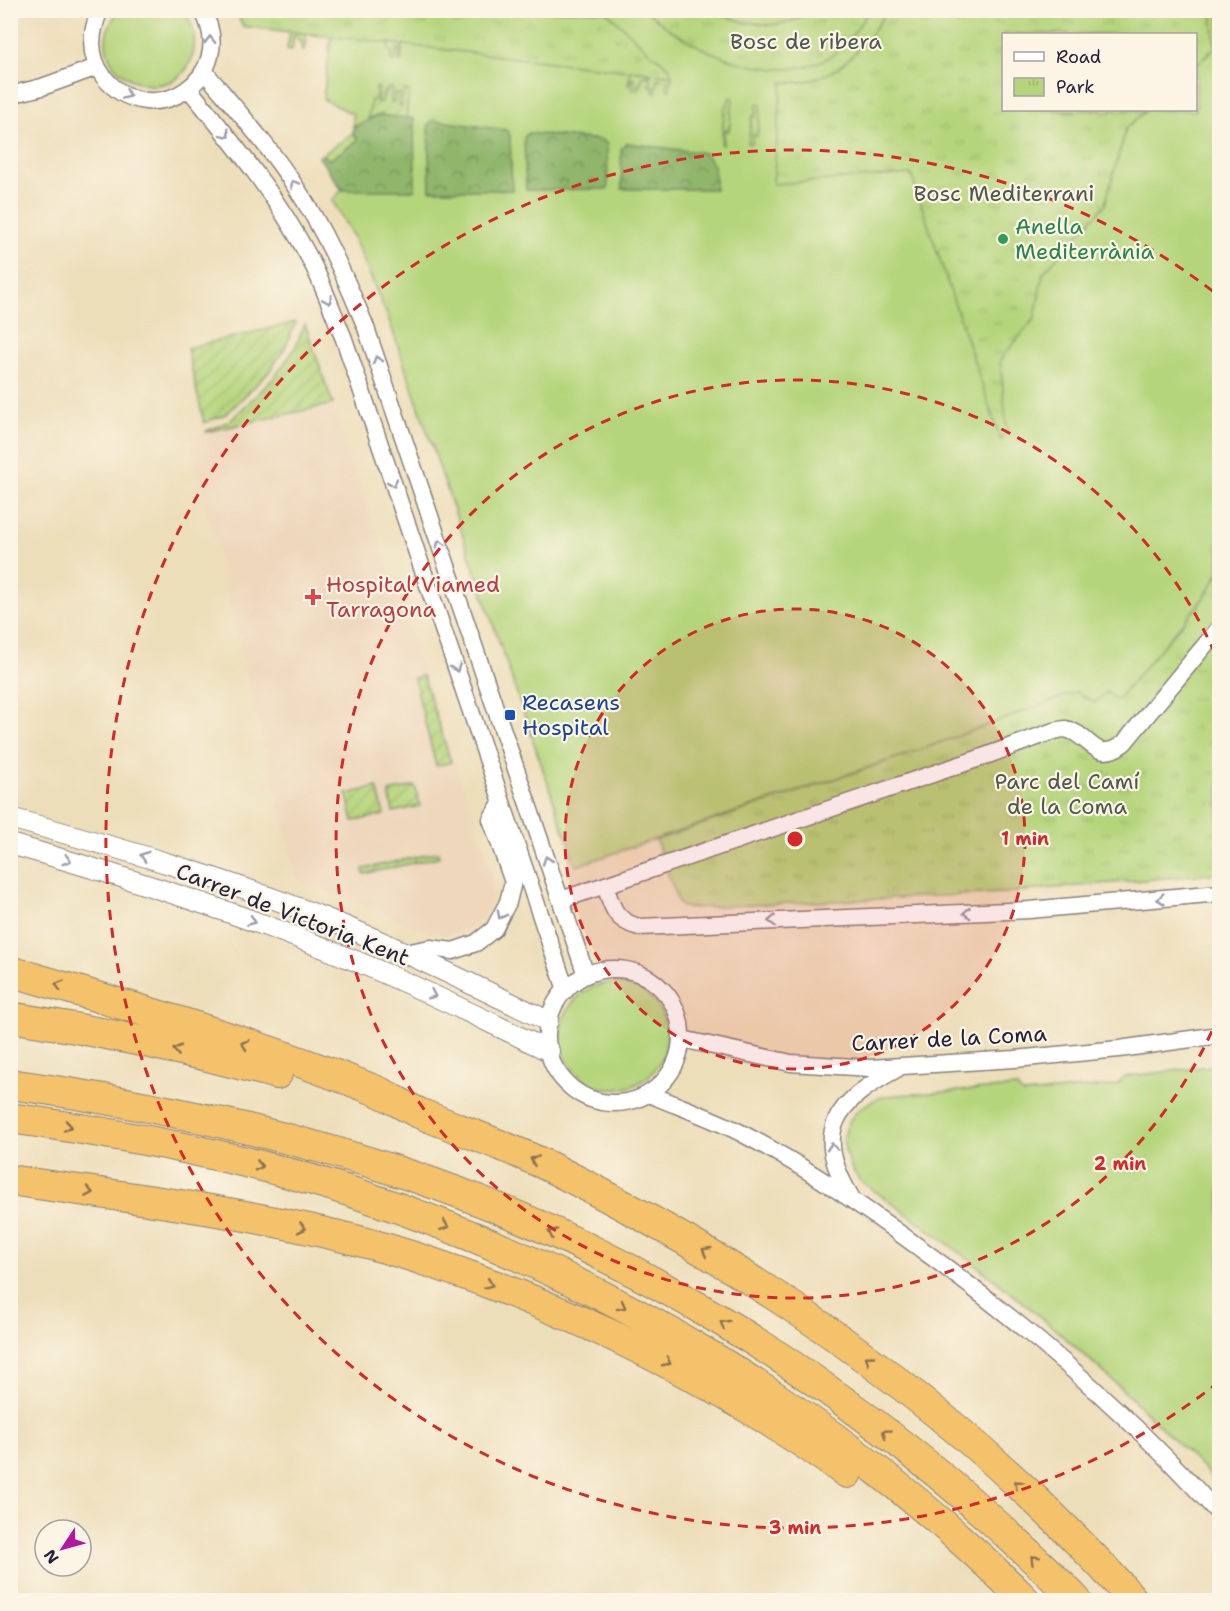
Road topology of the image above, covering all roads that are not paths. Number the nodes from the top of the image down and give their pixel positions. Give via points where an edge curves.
1 (100, 10) edge
2 (202, 10) edge
3 (97, 68) junction
4 (204, 71) junction
5 (189, 89) junction
6 (10, 95) edge
7 (1220, 627) edge
8 (501, 802) junction
9 (10, 818) edge
10 (10, 844) edge
11 (605, 885) junction
12 (1220, 894) edge
13 (561, 900) junction
14 (405, 953) junction
15 (10, 971) edge
16 (586, 975) junction
17 (566, 990) junction
18 (10, 1017) edge
19 (548, 1021) junction
20 (1220, 1035) edge
21 (682, 1039) junction
22 (549, 1051) junction
23 (903, 1066) junction
24 (10, 1084) edge
25 (649, 1094) junction
26 (416, 1112) junction
27 (10, 1118) edge
28 (10, 1180) edge
29 (853, 1201) junction
30 (1220, 1515) edge
31 (1003, 1600) edge
32 (1025, 1600) edge
33 (1076, 1600) edge
34 (1132, 1600) edge

1 - 3 street via 91,41
4 -> 2 street via 212,39
3 -> 5 street via 113,88 130,98 149,102 169,100
3 - 6 street
4 - 5 street
13 -> 4 street via 369,336 343,272 296,187 266,144
5 -> 8 street via 274,198 314,267 347,347
7 - 11 street via 1116,750 1095,750 1077,733 1064,729 1051,732
8 -> 14 street via 491,819 513,882 508,902 494,928 476,943 453,951 430,948
8 - 17 street
14 -> 9 street, Carrer de Victoria Kent via 332,921 238,888 144,856
10 -> 22 street, Carrer de Victoria Kent via 135,880 281,932 392,976
12 -> 11 street via 1029,910 639,927 617,916
11 - 13 street
13 - 16 street
14 - 19 street, Carrer de Victoria Kent
26 -> 15 highway via 375,1090 191,1025
16 - 17 street
16 - 21 street via 612,968 634,971 654,981 670,997 680,1017
17 - 19 street via 556,1001
26 -> 18 highway via 237,1063 80,1028
19 - 22 street
20 - 23 street, Carrer de la Coma via 1119,1049
21 - 23 street, Carrer de la Coma via 791,1063
21 - 25 street via 678,1061 666,1080
22 - 25 street via 553,1065 566,1083 584,1096 617,1103
29 -> 23 street via 832,1155 831,1137 837,1117 868,1085
33 -> 24 highway via 963,1494 845,1402 677,1296 594,1252 458,1193 321,1147 129,1102
25 - 29 street via 740,1133 811,1172
34 -> 26 highway via 982,1450 888,1373 820,1324 698,1246 622,1205 549,1167
27 -> 32 highway via 173,1146 305,1178 475,1237 559,1274 733,1369 795,1410 912,1498
28 -> 31 highway via 228,1213 368,1243 441,1266 585,1322 700,1379 816,1451 944,1547
29 - 30 street via 1007,1314 1104,1398

